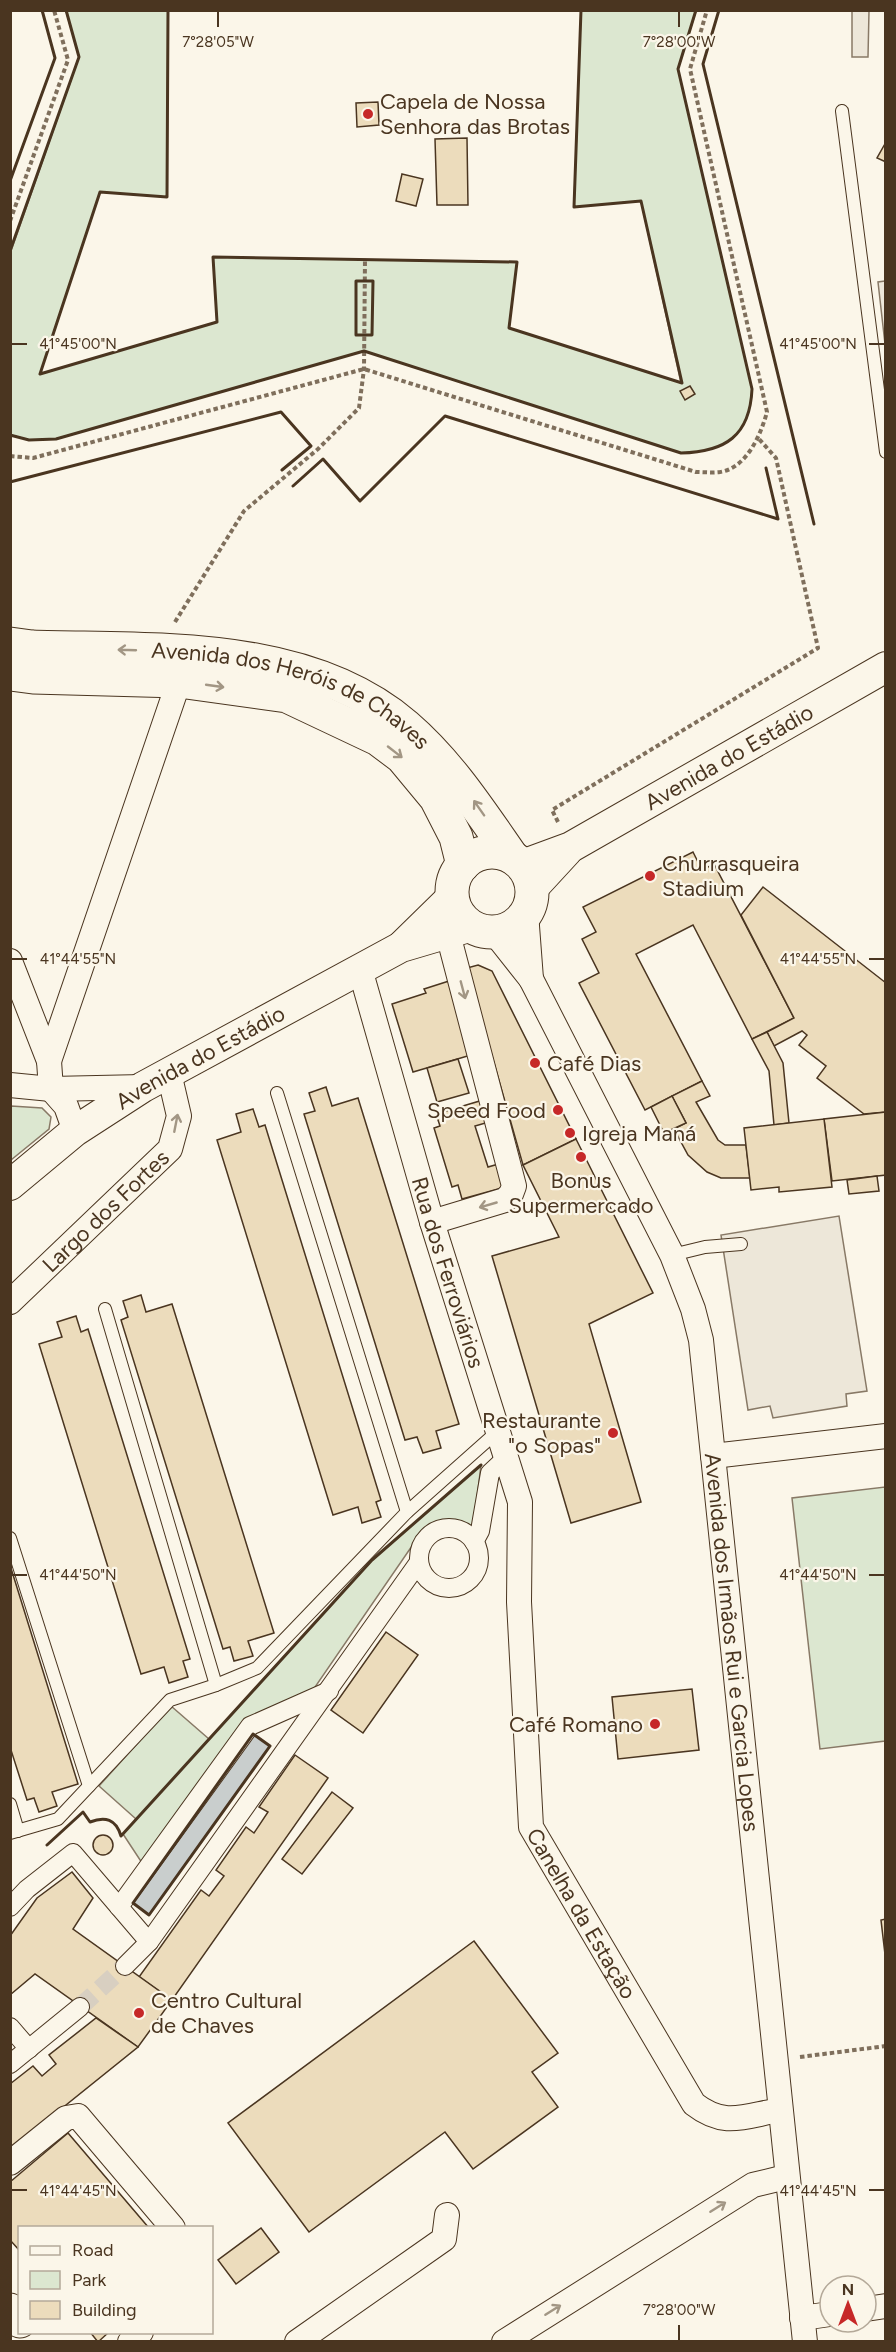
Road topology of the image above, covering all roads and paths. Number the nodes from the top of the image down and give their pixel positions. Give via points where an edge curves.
1 (54, 10) edge
2 (707, 10) edge
3 (842, 111) dead end
4 (10, 221) edge
5 (365, 260) dead end
6 (364, 369) junction
7 (759, 439) junction
8 (885, 452) edge
9 (10, 456) edge
10 (170, 629) dead end
11 (10, 644) edge
12 (885, 667) edge
13 (10, 674) edge
14 (179, 681) junction
15 (571, 847) junction
16 (463, 865) junction
17 (523, 881) junction
18 (452, 897) junction
19 (471, 930) junction
20 (401, 947) junction
21 (10, 961) edge
22 (360, 969) junction
23 (531, 979) junction
24 (49, 1061) junction
25 (169, 1073) junction
26 (10, 1085) edge
27 (143, 1087) junction
28 (51, 1089) junction
29 (276, 1093) dead end
30 (75, 1131) junction
31 (10, 1185) edge
32 (432, 1222) junction
33 (741, 1244) dead end
34 (672, 1255) junction
35 (10, 1302) edge
36 (105, 1309) dead end
37 (497, 1432) junction
38 (885, 1436) edge
39 (713, 1456) junction
40 (505, 1459) junction
41 (407, 1512) junction
42 (10, 1538) edge
43 (474, 1542) junction
44 (419, 1562) junction
45 (521, 1579) joint
46 (216, 1685) junction
47 (329, 1691) junction
48 (89, 1786) junction
49 (10, 1804) edge
50 (14, 1832) edge
51 (10, 1907) edge
52 (119, 1907) junction
53 (149, 1942) junction
54 (124, 1966) tunnel mouth
55 (80, 2007) tunnel mouth
56 (10, 2027) edge
57 (885, 2046) edge
58 (29, 2049) junction
59 (774, 2059) junction
60 (10, 2064) edge
61 (780, 2110) junction
62 (10, 2163) edge
63 (786, 2177) junction
64 (447, 2215) dead end
65 (171, 2226) edge
66 (818, 2316) edge
67 (802, 2318) junction
68 (297, 2342) edge
69 (504, 2342) edge
70 (805, 2342) edge

1 - 4 path via 68,60
2 - 7 path via 690,69 765,396 767,412
3 - 8 lane
5 - 6 path
6 - 7 path via 696,472 722,472 739,462
6 - 9 path via 33,458
6 - 10 path via 359,408 318,449 244,511
7 - 15 path via 776,459 818,648 552,810
17 -> 11 main road, Avenida dos Heróis de Chaves via 475,803 431,750 361,694 283,667 236,658 178,651
12 - 15 street, Avenida do Estádio
13 - 14 main road, Avenida dos Heróis de Chaves
14 -> 16 main road, Avenida dos Heróis de Chaves via 287,696 378,739 408,763 436,798 456,837
14 - 24 street
15 - 17 street, Avenida do Estádio
16 - 17 main road via 486,852 499,852
16 - 18 main road via 456,874
17 - 19 main road via 517,923
17 - 23 street
18 - 19 main road
18 - 20 street, Avenida do Estádio
19 - 20 street, Avenida do Estádio
19 - 23 street
19 -> 32 street via 514,1186 505,1200
20 - 22 street, Avenida do Estádio
21 - 24 street
22 - 25 street, Avenida do Estádio
22 - 32 street, Rua dos Ferroviários
23 - 34 street, Avenida dos Irmãos Rui e Garcia Lopes
24 - 28 street
25 - 27 street, Avenida do Estádio
35 -> 25 street, Largo dos Fortes via 170,1149 179,1116
26 - 28 street
27 - 28 street
27 - 30 street, Avenida do Estádio
28 - 30 street via 66,1106
29 - 41 lane
30 - 31 street, Avenida do Estádio
32 - 37 street, Rua dos Ferroviários
33 - 34 lane
34 - 39 street, Avenida dos Irmãos Rui e Garcia Lopes via 701,1340
36 - 46 lane
37 - 40 street, Rua dos Ferroviários
37 - 41 lane
38 - 39 street
39 - 59 street, Avenida dos Irmãos Rui e Garcia Lopes
40 - 43 street via 490,1473 480,1531
40 - 45 street, Rua dos Ferroviários via 520,1502
41 - 46 lane via 257,1668
42 - 48 lane
43 - 44 street via 458,1530 438,1530 424,1542
43 - 44 street via 479,1561 463,1585 435,1585 427,1579
44 - 47 street
45 - 61 street, Canelha da Estação via 531,1827 694,2104 722,2120
46 - 48 lane via 170,1700
47 - 52 street via 250,1726
47 - 53 street
48 - 50 lane via 58,1819
49 - 50 lane
51 - 52 street via 73,1853
52 - 53 street
53 - 54 street
55 - 58 street
56 - 58 street
57 - 59 path
58 - 60 street
59 - 61 street, Avenida dos Irmãos Rui e Garcia Lopes
61 - 63 street, Avenida dos Irmãos Rui e Garcia Lopes
62 - 65 street via 66,2118 78,2116
63 - 67 street, Avenida dos Irmãos Rui e Garcia Lopes
69 -> 63 street via 753,2185
64 - 68 street via 444,2239
66 - 67 street
67 - 70 street, Avenida dos Irmãos Rui e Garcia Lopes

